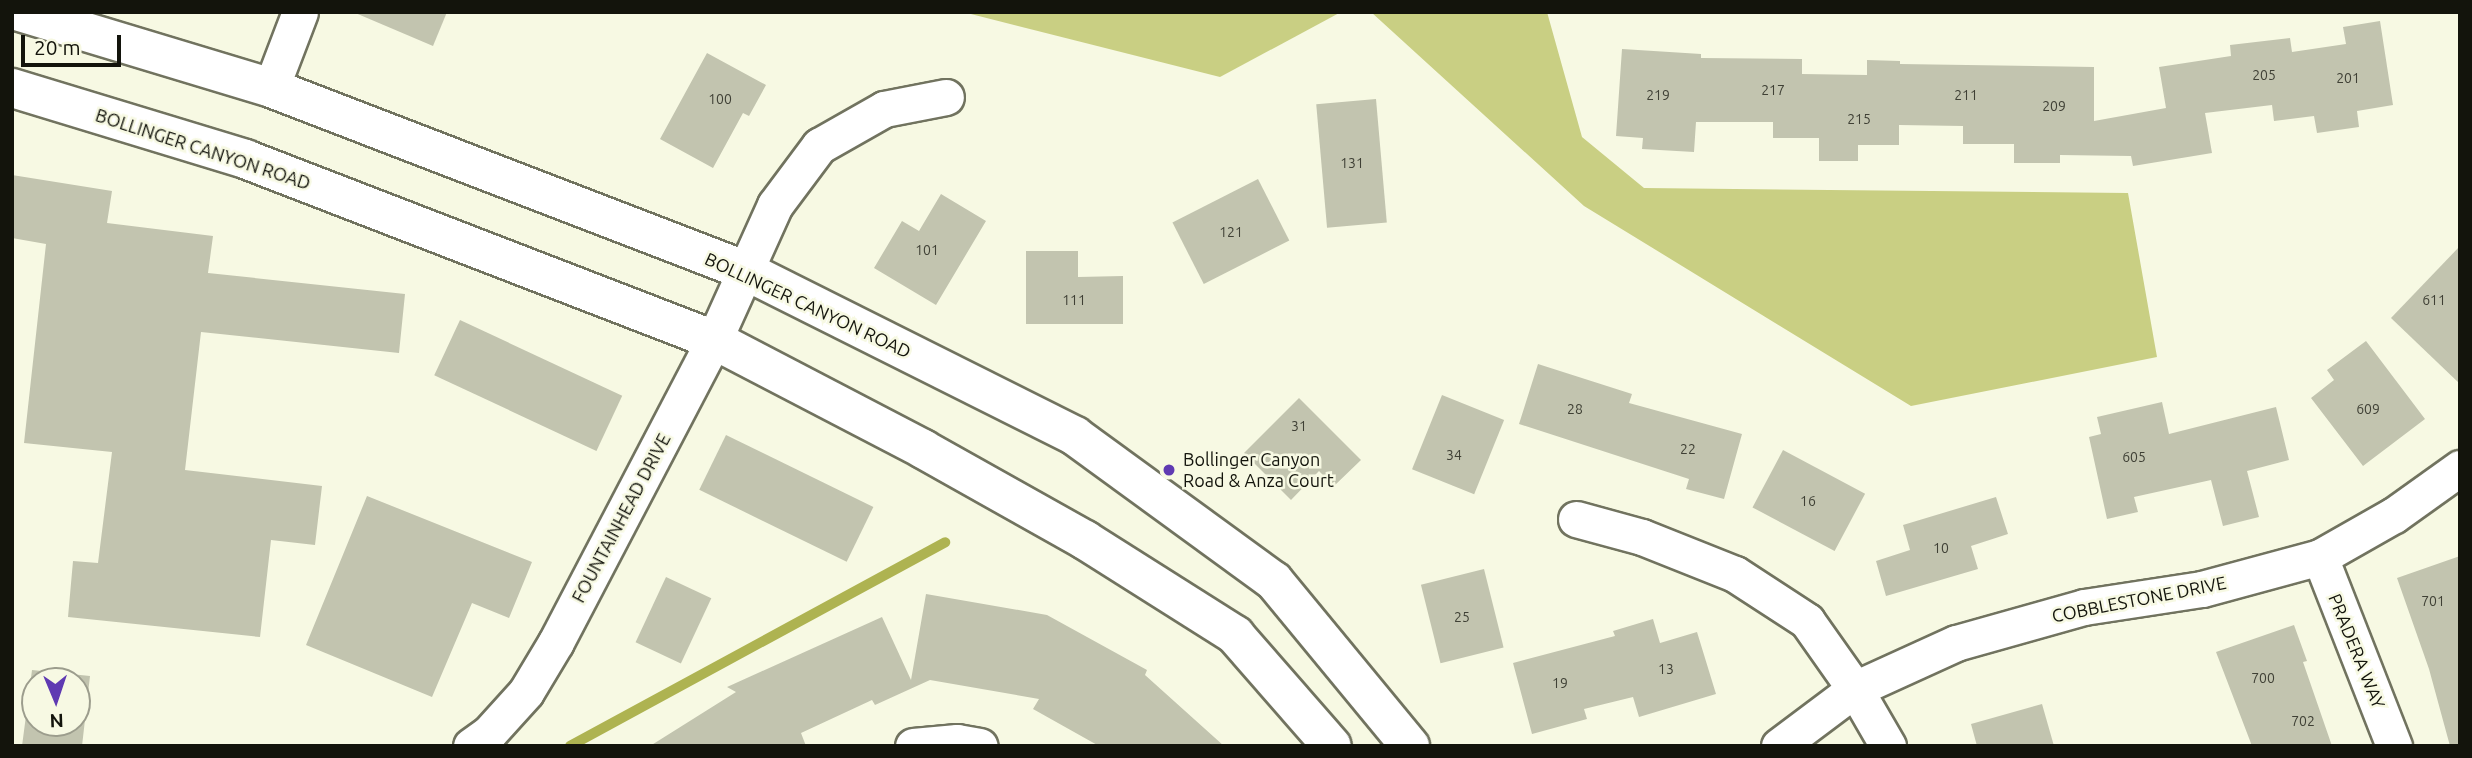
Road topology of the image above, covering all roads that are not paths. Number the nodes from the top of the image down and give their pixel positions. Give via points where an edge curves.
1 (20, 12) edge
2 (300, 12) edge
3 (12, 88) edge
4 (271, 88) junction
5 (946, 97) dead end
6 (744, 270) junction
7 (714, 340) junction
8 (2460, 468) edge
9 (1576, 519) dead end
10 (2320, 557) junction
11 (1855, 689) junction
12 (471, 746) edge
13 (912, 746) edge
14 (980, 746) edge
15 (1332, 746) edge
16 (1410, 746) edge
17 (1779, 746) edge
18 (1888, 746) edge
19 (2395, 746) edge

1 - 4 main road, BOLLINGER CANYON ROAD
2 - 4 street
3 - 7 main road, BOLLINGER CANYON ROAD via 246,159
4 - 6 main road, BOLLINGER CANYON ROAD
5 - 6 street, FOUNTAINHEAD DRIVE via 884,109 819,146 775,205
6 - 7 street, FOUNTAINHEAD DRIVE
6 - 16 main road, BOLLINGER CANYON ROAD via 1075,436 1274,581
7 - 12 street, FOUNTAINHEAD DRIVE via 556,642 526,692
7 - 15 main road, BOLLINGER CANYON ROAD via 1085,540 1235,635
8 - 10 street, COBBLESTONE DRIVE via 2394,515
9 - 11 street via 1642,537 1735,574 1807,621
10 - 11 street, COBBLESTONE DRIVE via 2202,589 2084,607 1969,639
10 - 19 street, PRADERA WAY
11 - 17 street, COBBLESTONE DRIVE
11 - 18 street
13 - 14 street via 957,742

